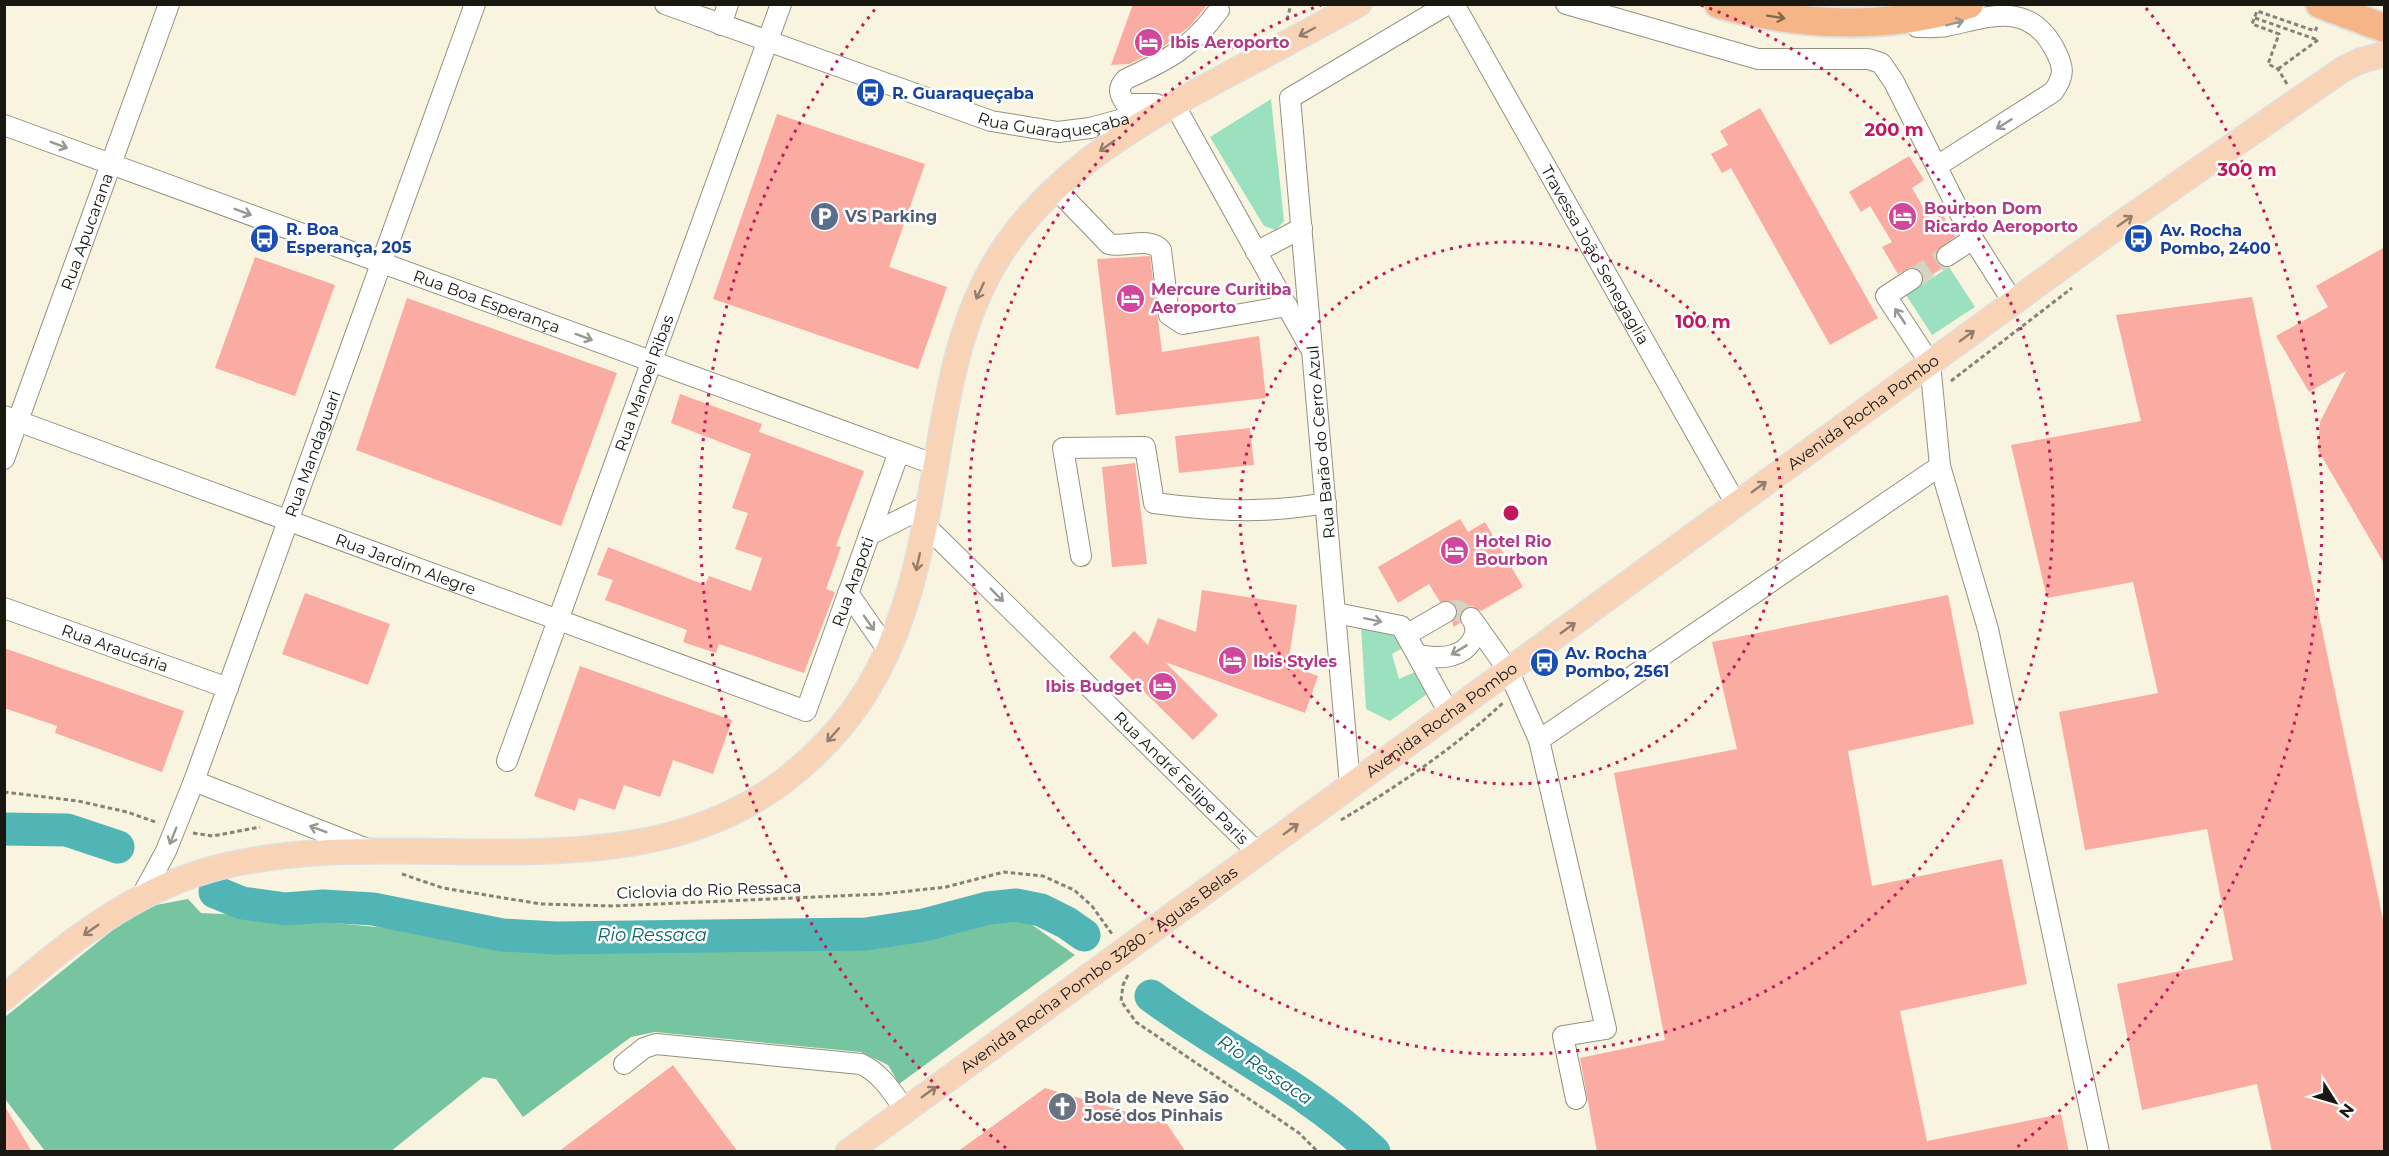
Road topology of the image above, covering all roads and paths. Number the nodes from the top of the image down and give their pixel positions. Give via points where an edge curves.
1 (170, 4) edge
2 (475, 4) edge
3 (665, 4) edge
4 (729, 4) edge
5 (781, 4) edge
6 (1359, 4) edge
7 (1448, 4) edge
8 (1454, 4) edge
9 (1566, 4) edge
10 (1719, 4) edge
11 (1969, 4) edge
12 (1219, 10) dead end
13 (2319, 15) edge
14 (2255, 18) junction
15 (1898, 19) junction
16 (721, 25) junction
17 (2385, 28) edge
18 (768, 42) junction
19 (2385, 54) edge
20 (2278, 69) junction
21 (2284, 80) dead end
22 (1174, 104) junction
23 (4, 125) edge
24 (111, 164) junction
25 (1937, 166) junction
26 (1055, 188) junction
27 (1302, 228) junction
28 (1973, 239) junction
29 (1256, 252) junction
30 (1947, 256) tunnel mouth
31 (382, 263) junction
32 (1912, 279) tunnel mouth
33 (2013, 302) junction
34 (1287, 306) junction
35 (1313, 354) junction
36 (652, 362) junction
37 (1930, 363) junction
38 (11, 418) edge
39 (899, 452) junction
40 (4, 459) edge
41 (936, 465) junction
42 (1940, 466) junction
43 (1326, 503) junction
44 (1736, 504) junction
45 (927, 515) junction
46 (288, 520) junction
47 (869, 534) junction
48 (1081, 556) dead end
49 (848, 593) junction
50 (4, 608) edge
51 (1336, 612) junction
52 (1446, 612) tunnel mouth
53 (558, 620) junction
54 (1406, 635) junction
55 (889, 652) junction
56 (1419, 655) junction
57 (1508, 670) junction
58 (228, 688) junction
59 (806, 711) joint
60 (1449, 713) junction
61 (1539, 740) junction
62 (507, 761) dead end
63 (194, 781) junction
64 (1350, 785) junction
65 (4, 792) edge
66 (263, 826) dead end
67 (175, 830) junction
68 (373, 851) junction
69 (1258, 853) junction
70 (399, 873) dead end
71 (140, 899) junction
72 (1123, 950) junction
73 (4, 998) edge
74 (624, 1064) dead end
75 (1576, 1099) dead end
76 (905, 1110) junction
77 (854, 1150) edge
78 (1318, 1152) edge
79 (2099, 1152) edge

1 - 24 street, Rua Apucarana
2 - 31 street, Rua Mandaguari
3 - 16 street, Rua Guaraqueçaba
4 - 16 street
5 - 18 street, Rua Manoel Ribas
6 -> 22 main road
7 - 27 street, Rua Barão do Cerro Azul via 1290,98
8 - 44 street, Travessa João Senegaglia
9 - 25 street via 1758,59 1868,59 1881,63
10 -> 15 highway via 1790,20
11 - 15 highway
12 - 22 street via 1171,58 1120,85 1119,95 1126,104
13 - 14 path via 2315,31 2257,11
13 - 17 highway
14 - 20 path via 2252,24 2279,34 2268,64
14 - 20 path via 2318,40
15 -> 25 street via 1917,27 1943,26 1996,12 2016,14 2036,25 2052,43 2064,68 2053,92
16 - 18 street, Rua Guaraqueçaba
18 - 22 street, Rua Guaraqueçaba via 954,109 1024,128 1058,132 1090,128
18 - 36 street, Rua Manoel Ribas
33 -> 19 main road, Avenida Rocha Pombo via 2343,69
20 - 21 path
22 -> 26 main road via 1121,135
22 - 29 street
23 -> 24 street, Rua Boa Esperança
24 -> 31 street, Rua Boa Esperança
24 - 38 street, Rua Apucarana
25 - 28 street
26 - 34 street via 1109,244 1157,245 1161,250 1169,315 1177,322
26 -> 41 main road via 1005,247 970,314 950,387
27 - 29 street
27 - 35 street, Rua Barão do Cerro Azul
28 - 30 street
28 - 33 street
29 - 34 street
31 -> 36 street, Rua Boa Esperança
31 - 46 street, Rua Mandaguari
37 -> 32 street via 1886,296
37 -> 33 main road, Avenida Rocha Pombo
34 - 35 street
35 - 43 street, Rua Barão do Cerro Azul
36 - 39 street, Rua Boa Esperança
36 - 53 street, Rua Manoel Ribas
37 - 42 street
44 -> 37 main road, Avenida Rocha Pombo
38 - 40 street, Rua Apucarana
38 - 46 street, Rua Jardim Alegre
39 - 41 street, Rua Boa Esperança
39 - 47 street, Rua Arapoti
41 - 45 main road
42 - 61 street
42 - 79 street via 1988,628
43 - 48 street via 1281,511 1215,511 1154,503 1144,447 1063,448
43 - 51 street, Rua Barão do Cerro Azul
57 -> 44 main road, Avenida Rocha Pombo
45 - 47 street
45 -> 55 main road via 916,570
45 -> 69 street, Rua André Felipe Paris
46 - 53 street, Rua Jardim Alegre
46 - 58 street, Rua Mandaguari
47 - 49 street, Rua Arapoti
49 -> 55 street
49 - 59 street, Rua Arapoti
50 - 58 street, Rua Araucária
51 -> 54 street via 1401,626
51 - 64 street, Rua Barão do Cerro Azul
52 - 54 street
53 - 59 street, Rua Jardim Alegre
53 - 62 street, Rua Manoel Ribas
54 - 56 street
55 -> 68 main road via 850,715 824,744 792,775 753,803 719,819 632,844 578,850
57 -> 56 street via 1472,620 1476,630 1473,642 1455,655
56 - 60 street
57 - 60 main road, Avenida Rocha Pombo
57 - 61 street
58 - 63 street, Rua Mandaguari
60 - 64 main road, Avenida Rocha Pombo
61 - 75 street via 1606,1029 1563,1036
63 - 67 street, Rua Mandaguari
68 -> 63 street
69 -> 64 main road, Avenida Rocha Pombo 3280 - Aguas Belas
65 - 67 path via 128,812
66 - 67 path via 213,836
67 -> 71 street, Rua Mandaguari
68 - 71 main road via 301,854 243,862 186,878
69 - 72 main road, Avenida Rocha Pombo 3280 - Aguas Belas
70 - 72 path, Ciclovia do Rio Ressaca via 442,888 530,902 613,906 882,894 946,887 1004,872 1043,876 1074,890 1092,906
71 -> 73 main road via 70,944
76 -> 72 main road, Avenida Rocha Pombo 3280 - Aguas Belas
72 - 78 path, Ciclovia do Rio Ressaca via 1133,964 1123,985 1121,1001 1136,1022 1299,1133
74 - 76 street via 656,1044 861,1064 882,1078
76 - 77 main road, Avenida Rocha Pombo 3280 - Aguas Belas

